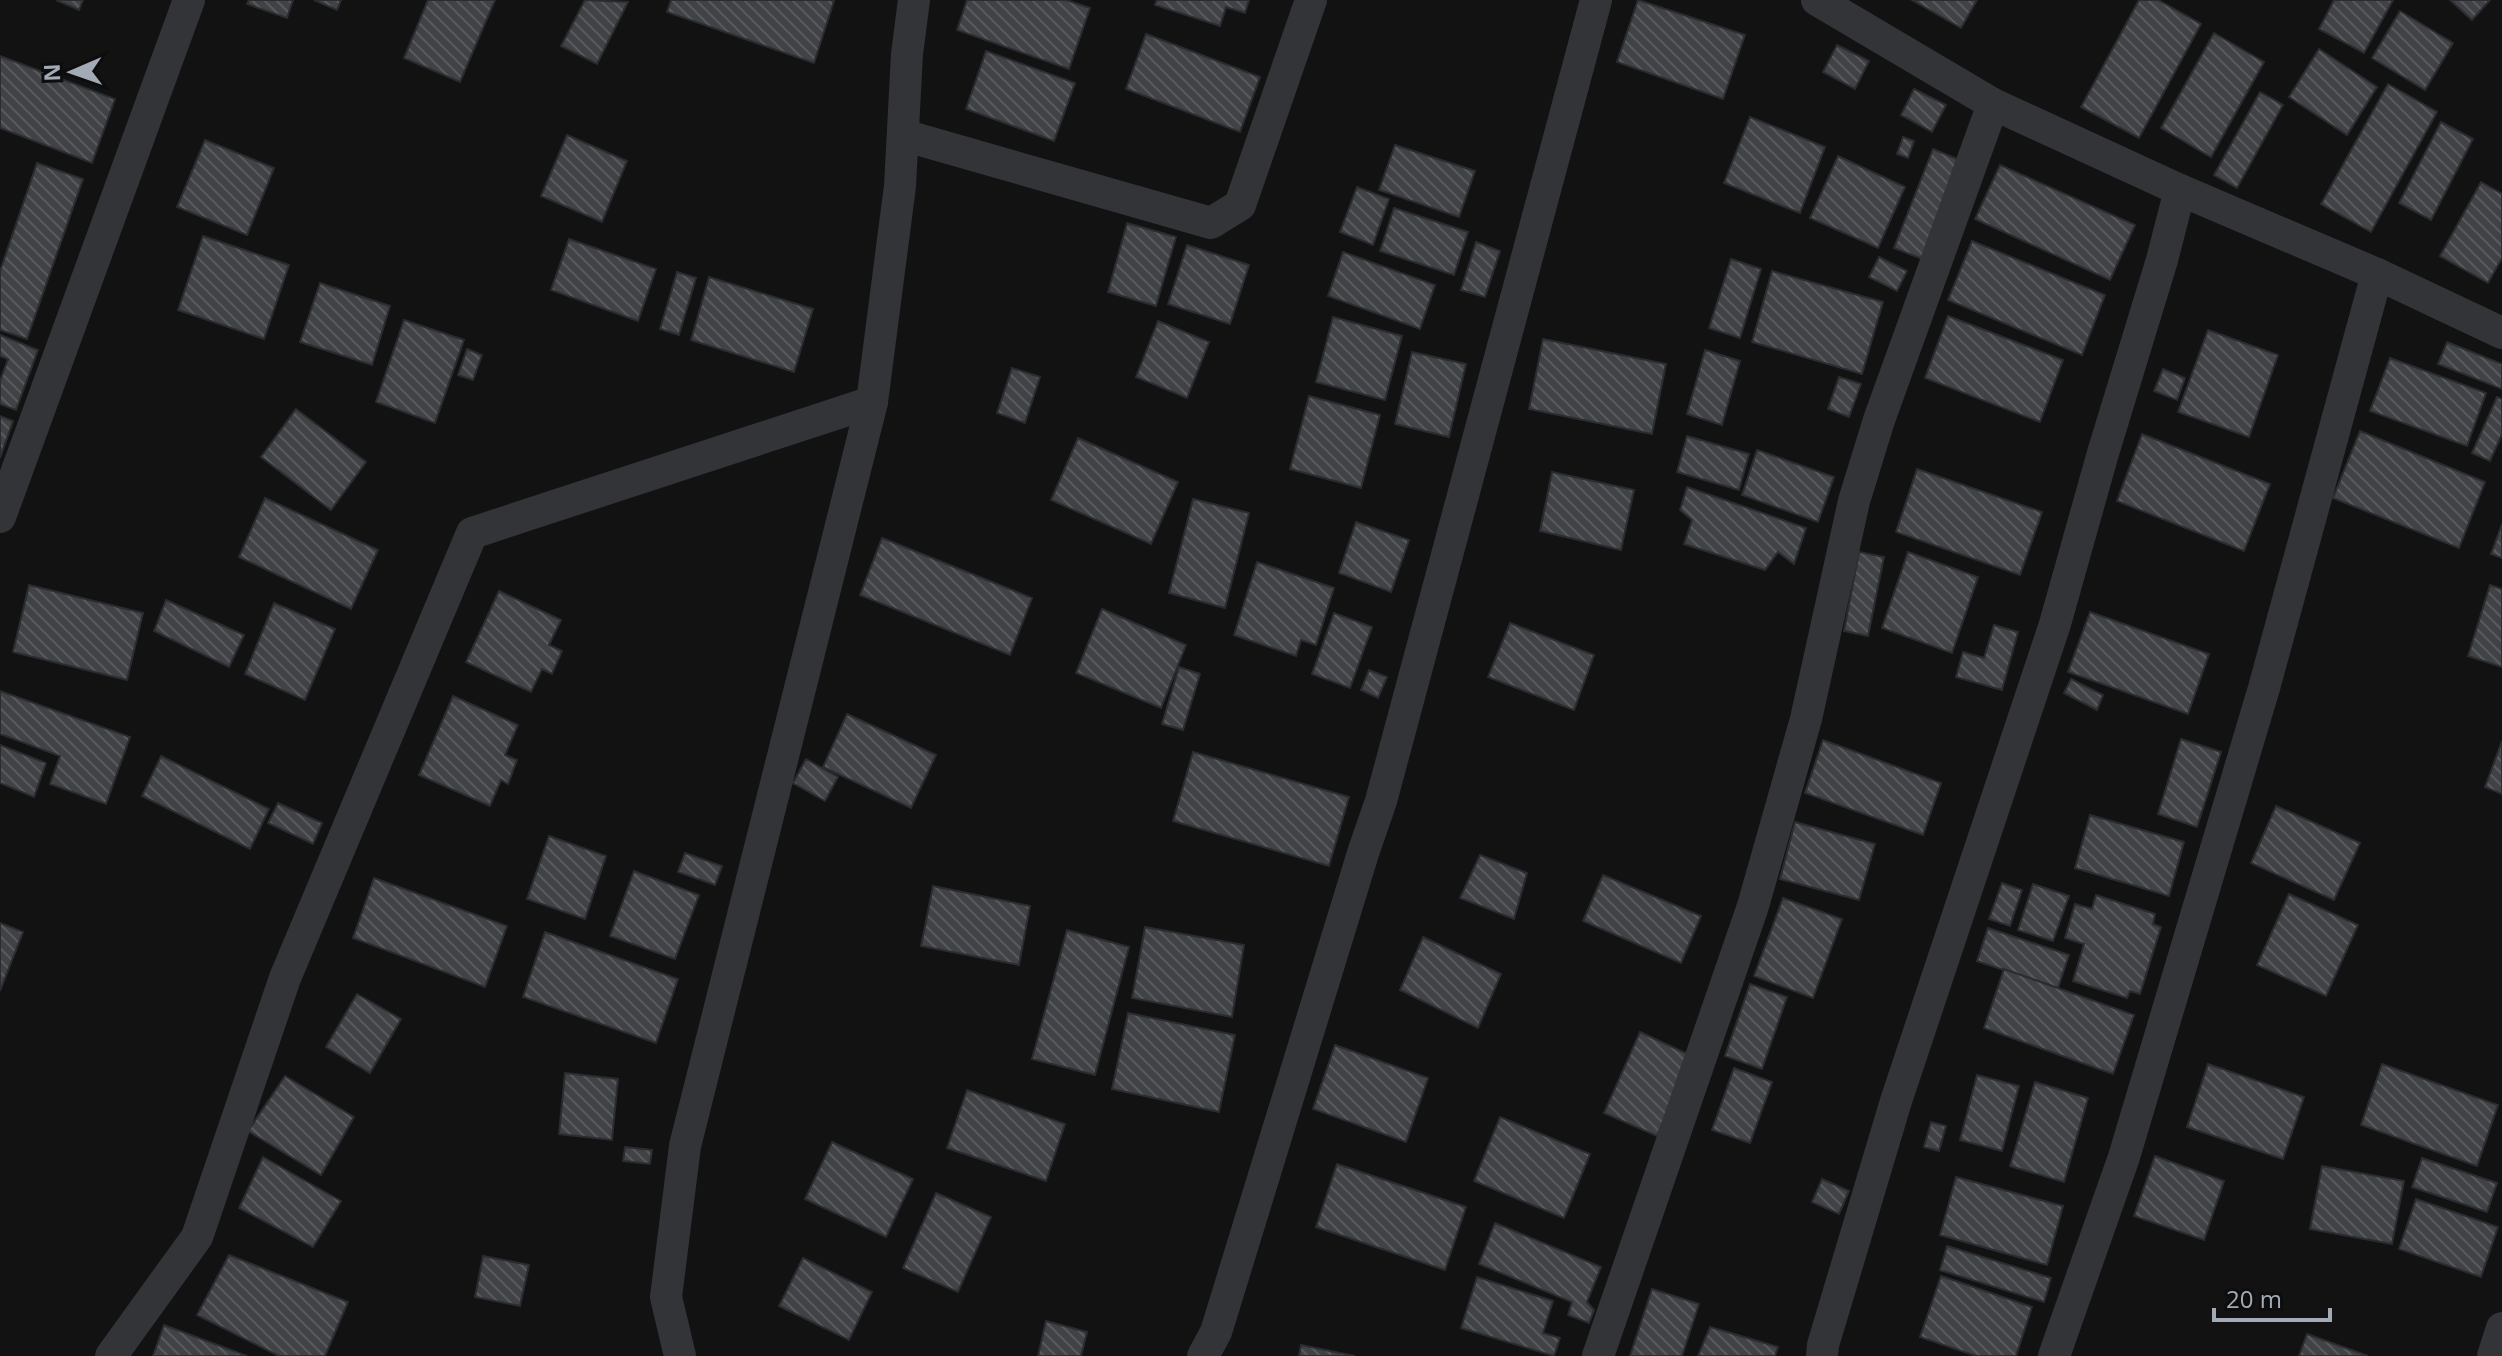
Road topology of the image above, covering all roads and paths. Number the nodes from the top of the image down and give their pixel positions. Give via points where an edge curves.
1 (189, 0) edge
2 (914, 0) edge
3 (1311, 0) edge
4 (1596, 0) edge
5 (1817, 0) edge
6 (1993, 104) junction
7 (903, 135) junction
8 (2180, 190) junction
9 (2377, 274) junction
10 (2502, 333) edge
11 (872, 402) junction
12 (0, 517) edge
13 (2502, 1328) edge
14 (111, 1356) edge
15 (680, 1356) edge
16 (1203, 1356) edge
17 (1598, 1356) edge
18 (1822, 1356) edge
19 (2054, 1356) edge
20 (2493, 1356) edge

1 - 12 street
2 - 7 street
3 - 7 street via 1240,205 1211,223
4 - 16 street via 1381,801 1216,1332
5 - 6 street
6 - 8 street
6 - 17 street via 1879,420 1854,501 1806,719 1753,906
7 - 11 street
8 - 9 street
8 - 18 street via 2055,624 1896,1101
9 - 10 street
9 - 19 street via 2260,703 2124,1157
11 - 14 street via 472,533 285,978 197,1237
11 - 15 street via 685,1146 666,1297
13 - 20 street

